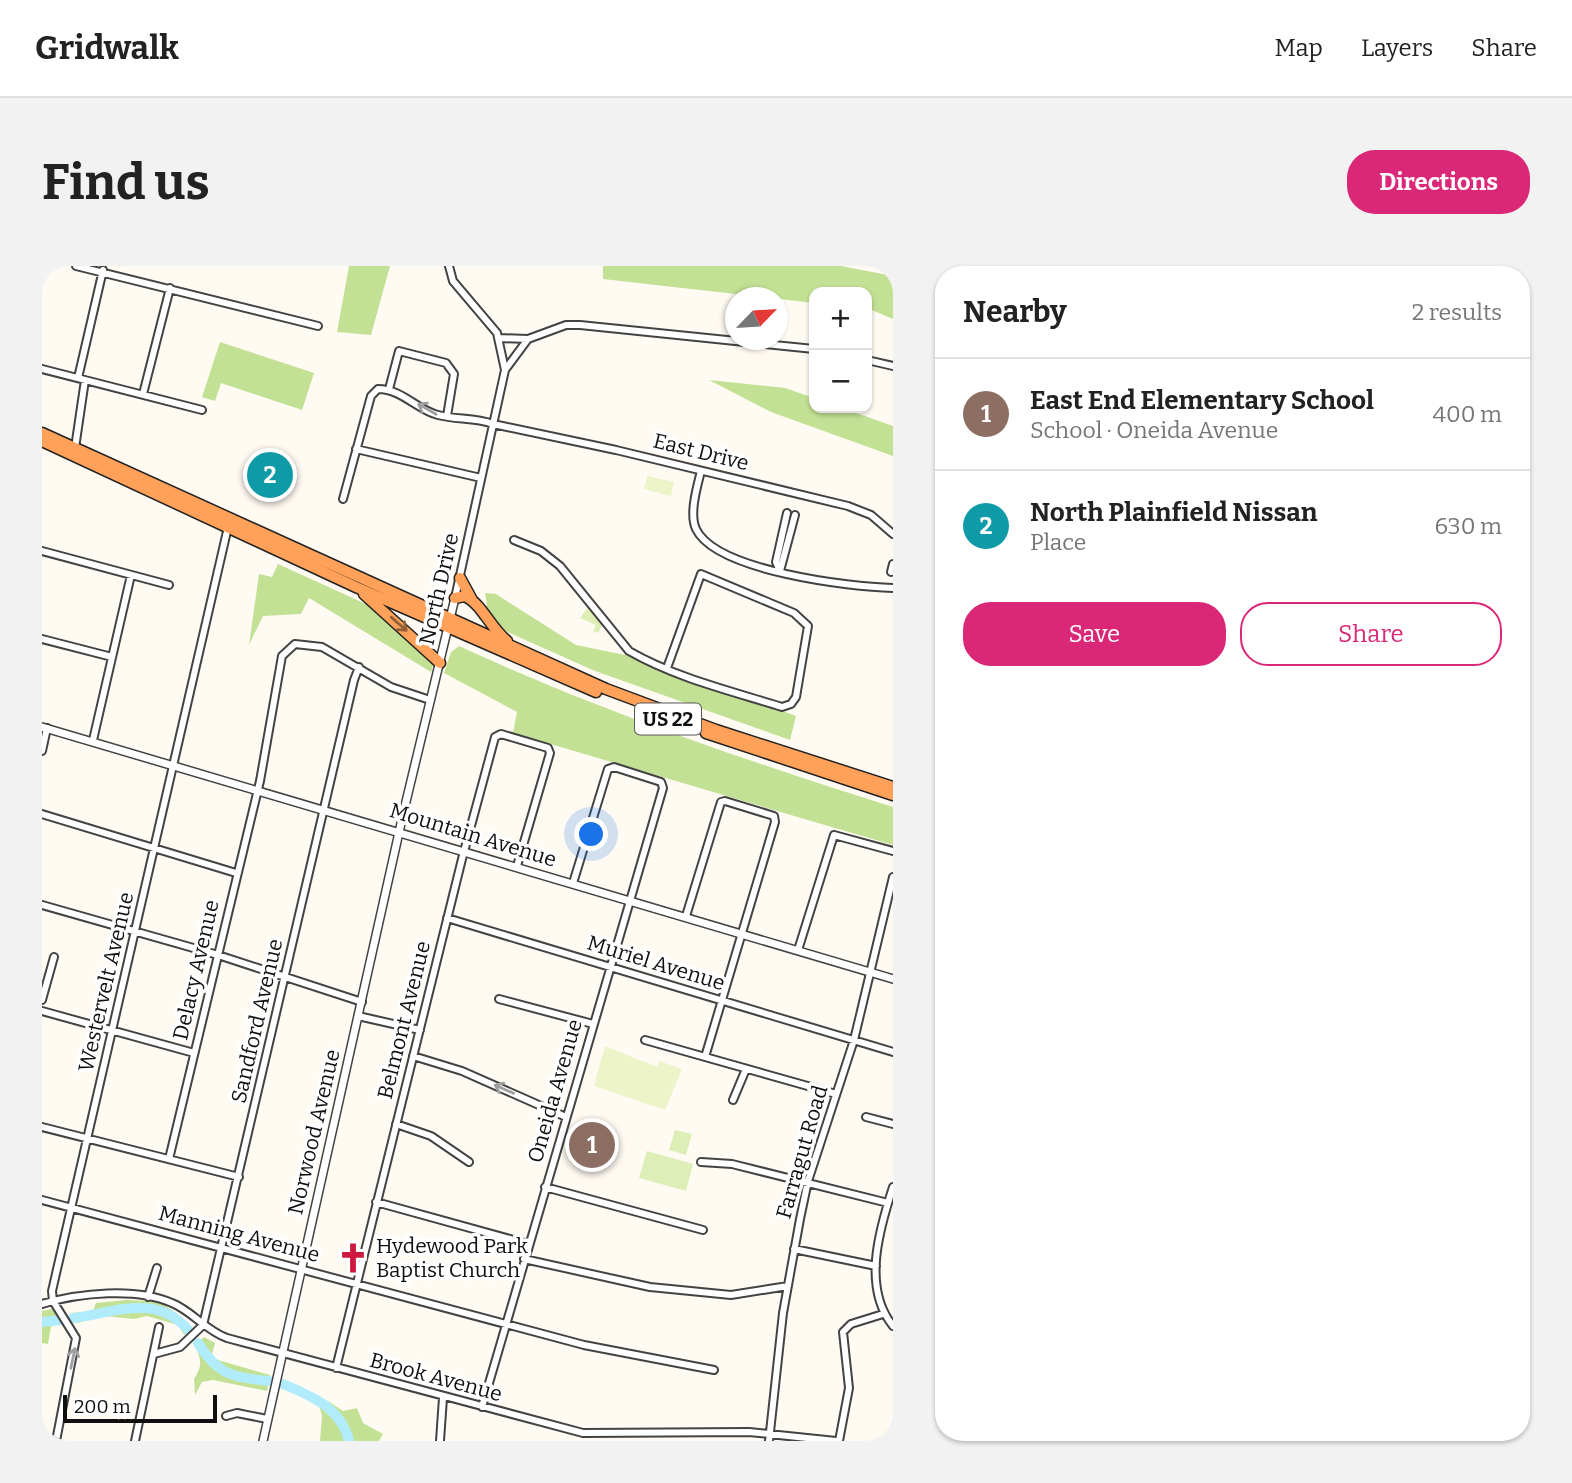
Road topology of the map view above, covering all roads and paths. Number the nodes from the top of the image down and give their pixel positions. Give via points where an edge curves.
1 (76, 266) edge
2 (449, 266) edge
3 (103, 270) junction
4 (170, 288) junction
5 (318, 326) dead end
6 (499, 338) junction
7 (528, 339) junction
8 (809, 348) edge
9 (872, 361) edge
10 (893, 366) edge
11 (42, 369) edge
12 (505, 370) junction
13 (81, 379) junction
14 (389, 389) junction
15 (143, 394) junction
16 (202, 410) dead end
17 (447, 416) junction
18 (493, 424) junction
19 (42, 433) edge
20 (42, 441) edge
21 (75, 448) junction
22 (356, 449) junction
23 (703, 471) junction
24 (481, 478) junction
25 (343, 499) dead end
26 (791, 514) dead end
27 (229, 526) junction
28 (893, 534) edge
29 (514, 540) dead end
30 (42, 551) edge
31 (893, 564) edge
32 (780, 571) junction
33 (891, 572) dead end
34 (131, 575) junction
35 (460, 578) junction
36 (169, 585) dead end
37 (356, 587) junction
38 (893, 588) edge
39 (455, 598) junction
40 (473, 600) junction
41 (449, 624) junction
42 (42, 639) edge
43 (521, 652) junction
44 (112, 657) junction
45 (440, 663) junction
46 (359, 667) junction
47 (667, 668) junction
48 (430, 700) junction
49 (45, 728) edge
50 (93, 740) junction
51 (42, 751) edge
52 (174, 764) junction
53 (893, 786) edge
54 (257, 789) junction
55 (893, 795) edge
56 (324, 809) junction
57 (42, 814) edge
58 (400, 831) junction
59 (155, 848) junction
60 (466, 851) junction
61 (893, 851) edge
62 (517, 866) junction
63 (236, 873) junction
64 (893, 877) edge
65 (573, 883) junction
66 (630, 900) junction
67 (42, 905) edge
68 (686, 916) junction
69 (447, 918) junction
70 (137, 932) junction
71 (742, 933) junction
72 (798, 950) junction
73 (218, 955) junction
74 (54, 957) dead end
75 (610, 967) junction
76 (871, 972) junction
77 (285, 977) junction
78 (893, 979) edge
79 (499, 999) dead end
80 (42, 1000) edge
81 (722, 1001) junction
82 (362, 1002) junction
83 (42, 1011) edge
84 (358, 1016) junction
85 (593, 1024) junction
86 (420, 1030) junction
87 (113, 1031) junction
88 (645, 1040) dead end
89 (854, 1040) junction
90 (893, 1052) edge
91 (194, 1053) junction
92 (414, 1056) junction
93 (705, 1057) junction
94 (746, 1069) junction
95 (836, 1094) junction
96 (733, 1100) dead end
97 (566, 1117) junction
98 (866, 1117) dead end
99 (396, 1124) junction
100 (893, 1124) edge
101 (42, 1127) edge
102 (87, 1138) junction
103 (169, 1159) junction
104 (469, 1162) dead end
105 (701, 1162) dead end
106 (239, 1177) junction
107 (808, 1181) junction
108 (545, 1187) junction
109 (893, 1187) edge
110 (42, 1200) edge
111 (376, 1202) junction
112 (888, 1203) junction
113 (70, 1208) junction
114 (703, 1230) dead end
115 (528, 1244) junction
116 (223, 1248) junction
117 (794, 1249) junction
118 (524, 1259) junction
119 (876, 1266) junction
120 (157, 1268) dead end
121 (301, 1269) junction
122 (357, 1284) junction
123 (788, 1286) junction
124 (148, 1297) junction
125 (53, 1301) junction
126 (42, 1304) edge
127 (883, 1314) junction
128 (506, 1323) junction
129 (893, 1326) edge
130 (159, 1327) dead end
131 (201, 1328) junction
132 (154, 1354) junction
133 (282, 1354) junction
134 (336, 1368) junction
135 (714, 1370) dead end
136 (443, 1398) junction
137 (482, 1407) junction
138 (226, 1416) dead end
139 (268, 1419) junction
140 (668, 1433) junction
141 (770, 1437) edge
142 (56, 1441) edge
143 (135, 1441) edge
144 (263, 1441) edge
145 (440, 1441) edge
146 (669, 1441) edge
147 (838, 1441) edge

1 - 3 street
2 - 6 street via 453,281
3 - 4 street
3 - 13 street
4 - 5 street
4 - 15 street
6 - 7 street
6 - 12 street, North Drive
7 - 8 street via 580,324
7 - 12 street
9 - 10 street
11 - 13 street
12 - 18 street, North Drive
13 - 15 street
13 - 21 street
17 -> 14 street, East Drive via 430,412
14 - 17 street via 399,351 446,363 454,371
14 - 22 street via 378,389 371,396
15 - 16 street
17 - 18 street, East Drive
18 - 23 street, East Drive
18 - 24 street, North Drive
19 - 21 highway, US 22
20 - 27 highway, US 22
21 - 41 highway, US 22
22 - 24 street
22 - 25 street
23 - 28 street, East Drive via 864,511
23 - 32 street via 693,516 702,539 736,561
24 - 35 street, North Drive
26 - 32 street via 776,562
27 - 37 highway, US 22
27 - 52 street, Westervelt Avenue
29 - 47 street via 551,558 622,645
30 - 34 street
31 - 33 street
32 - 38 street via 847,586
34 - 36 street
34 - 44 street
35 - 39 street, North Drive
35 - 40 highway
37 - 41 highway, US 22
37 -> 45 highway
39 - 40 highway
39 - 41 street, North Drive
40 - 43 highway via 494,631
41 - 43 highway, US 22
41 - 45 street, North Drive
41 - 55 highway, US 22 via 586,688
42 - 44 street
43 - 53 highway, US 22 via 716,730
44 - 50 street
45 - 48 street, North Drive
46 - 48 street via 400,691
46 - 54 street, Delacy Avenue via 314,645 288,648 280,664
46 - 56 street, Sandford Avenue
47 - 47 street via 782,707 792,704 807,647 807,622 701,574
48 - 58 street, North Drive
49 - 50 street, Mountain Avenue
49 - 51 street
50 - 52 street, Mountain Avenue
52 - 54 street, Mountain Avenue
52 - 59 street, Westervelt Avenue
54 - 56 street, Mountain Avenue
54 - 63 street, Delacy Avenue
56 - 58 street, Mountain Avenue
56 - 77 street, Sandford Avenue
57 - 59 street
58 - 60 street, Mountain Avenue
58 - 82 street, Norwood Avenue
59 - 63 street
59 - 70 street, Westervelt Avenue
60 - 62 street, Mountain Avenue
60 - 62 street, Belmont Avenue via 495,737 505,734 550,750
60 - 69 street, Belmont Avenue
61 - 72 street via 834,835
62 - 65 street, Mountain Avenue
63 - 73 street, Delacy Avenue
64 - 76 street, Farragut Road
65 - 66 street, Mountain Avenue
65 - 66 street, Oneida Avenue via 608,769 625,771 663,785
66 - 68 street, Mountain Avenue
66 - 75 street, Oneida Avenue
67 - 70 street
68 - 71 street, Mountain Avenue
68 - 71 street via 725,801 775,818
69 - 75 street, Muriel Avenue
69 - 86 street, Belmont Avenue
70 - 73 street
70 - 87 street, Westervelt Avenue
71 - 72 street, Mountain Avenue
71 - 81 street
72 - 76 street, Mountain Avenue
73 - 77 street
73 - 91 street, Delacy Avenue
74 - 80 street
75 - 81 street, Muriel Avenue
75 - 85 street, Oneida Avenue
76 - 78 street, Mountain Avenue
76 - 89 street, Farragut Road
77 - 82 street
77 - 106 street, Sandford Avenue
79 - 85 street
81 - 89 street, Muriel Avenue
81 - 93 street
82 - 84 street, Norwood Avenue
83 - 87 street
84 - 86 street
84 - 121 street, Norwood Avenue
85 - 97 street, Oneida Avenue
86 - 92 street, Belmont Avenue
87 - 91 street
87 - 102 street, Westervelt Avenue
88 - 93 street
89 - 90 street, Muriel Avenue
89 - 95 street, Farragut Road
91 - 103 street, Delacy Avenue
97 -> 92 street via 462,1071
92 - 99 street, Belmont Avenue
93 - 94 street
94 - 95 street
94 - 96 street
95 - 107 street, Farragut Road
97 - 108 street, Oneida Avenue
98 - 100 street
99 - 104 street via 431,1136
99 - 111 street, Belmont Avenue
101 - 102 street
102 - 103 street
102 - 113 street, Westervelt Avenue
103 - 106 street
105 - 107 street
106 - 116 street, Sandford Avenue
107 - 112 street
107 - 117 street, Farragut Road
108 - 114 street
108 - 115 street, Oneida Avenue
109 - 112 street
110 - 113 street, Manning Avenue
111 - 115 street
111 - 122 street, Belmont Avenue
112 - 119 street
113 - 116 street, Manning Avenue
113 - 125 street, Westervelt Avenue
115 - 118 street, Oneida Avenue
116 - 121 street, Manning Avenue
116 - 131 street, Sandford Avenue
117 - 119 street
117 - 123 street, Farragut Road
118 - 123 street via 650,1287 732,1295
118 - 128 street, Oneida Avenue
119 - 127 street via 875,1292
120 - 124 street
121 - 122 street, Manning Avenue
121 - 133 street, Norwood Avenue
122 - 128 street, Manning Avenue
122 - 134 street, Belmont Avenue
123 - 141 street, Farragut Road
124 - 125 street, Brook Avenue
124 - 131 street, Brook Avenue via 173,1303
125 - 126 street, Brook Avenue
142 -> 125 street via 76,1343
127 - 129 street
127 - 147 street via 851,1324 843,1332 849,1388
128 - 135 street, Manning Avenue via 584,1345
128 - 137 street, Oneida Avenue
130 - 132 street
131 - 132 street via 187,1343
131 - 133 street, Brook Avenue
132 - 143 street
133 - 134 street, Brook Avenue
133 - 139 street, Norwood Avenue
134 - 136 street, Brook Avenue
136 - 137 street, Brook Avenue
136 - 145 street
137 - 140 street, Brook Avenue via 583,1433
138 - 139 street via 237,1413
139 - 144 street, Norwood Avenue
140 - 141 street, Brook Avenue
140 - 146 street
141 - 147 street, Brook Avenue

